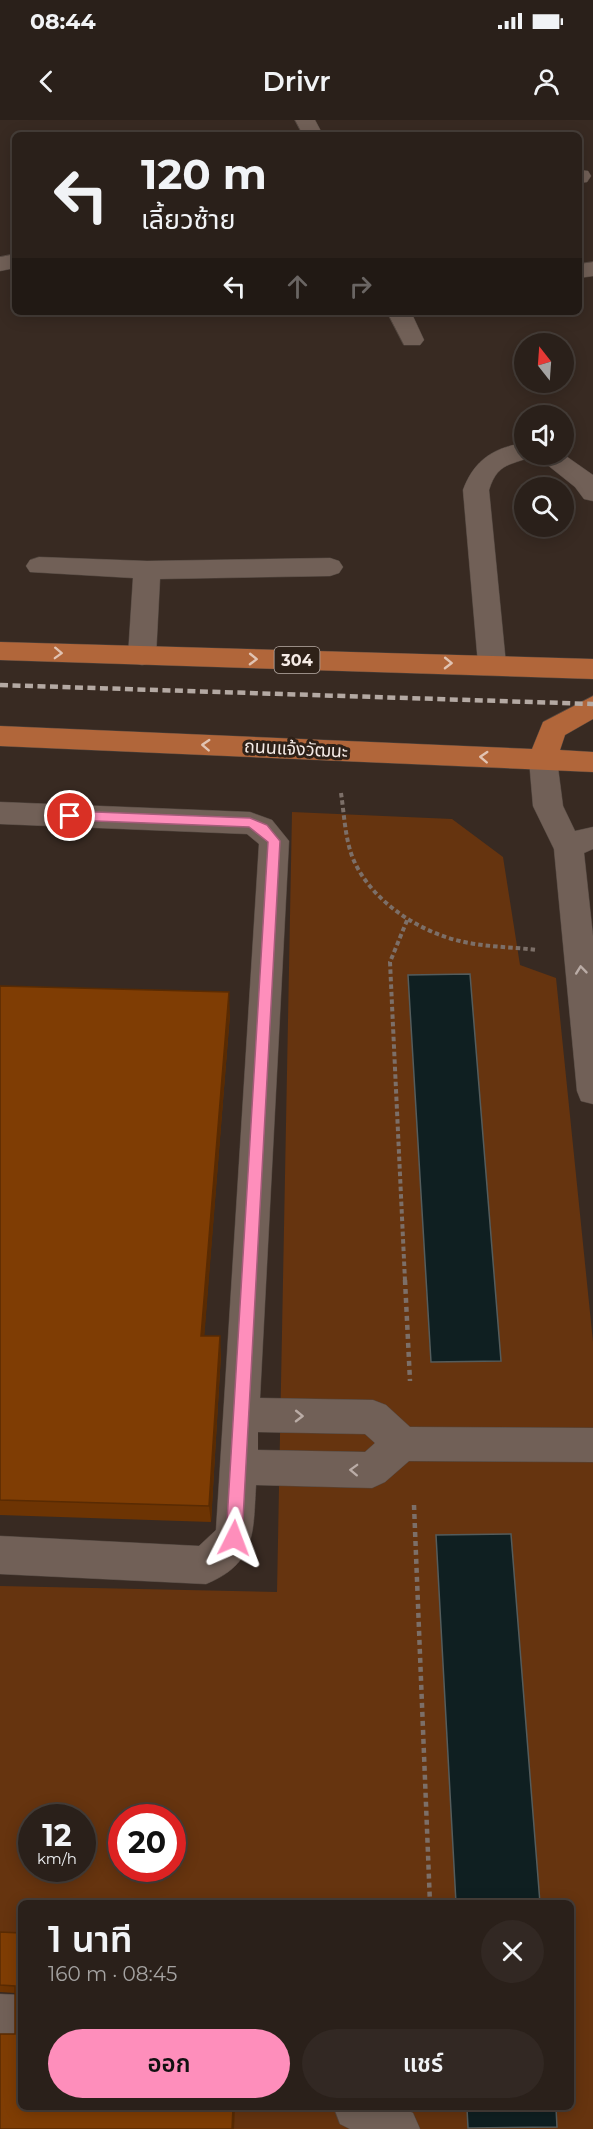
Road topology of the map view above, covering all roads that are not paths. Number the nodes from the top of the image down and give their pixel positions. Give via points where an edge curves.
1 (400, 315) edge
2 (412, 340) dead end
3 (514, 454) edge
4 (561, 465) edge
5 (593, 493) edge
6 (39, 566) dead end
7 (330, 567) dead end
8 (147, 570) junction
9 (0, 651) edge
10 (142, 656) junction
11 (492, 664) junction
12 (593, 669) edge
13 (593, 706) edge
14 (0, 735) edge
15 (543, 760) junction
16 (593, 762) edge
17 (0, 813) edge
18 (581, 844) edge
19 (593, 1091) edge
20 (241, 1414) junction
21 (402, 1444) junction
22 (593, 1445) edge
23 (238, 1467) junction
24 (0, 1555) edge
25 (0, 2016) edge
26 (18, 2017) edge
27 (360, 2110) edge
28 (398, 2129) edge

1 - 2 street
3 - 11 street via 498,458 480,475 476,490
4 - 5 street
6 - 8 street
7 - 8 street
8 - 10 street
9 -> 10 main road, 304
10 -> 11 main road, 304
11 - 12 main road, 304
13 - 15 main road via 553,729
15 -> 14 main road, ถนนแจ้งวัฒนะ
15 - 16 main road, ถนนแจ้งวัฒนะ
15 - 18 street via 548,806
17 - 20 street via 250,823 262,828 274,841
19 -> 18 street
20 -> 21 street via 373,1417
20 - 23 street
21 - 22 street
21 -> 23 street via 372,1470
23 - 24 street via 234,1538 206,1565
25 - 26 street
27 - 28 street

